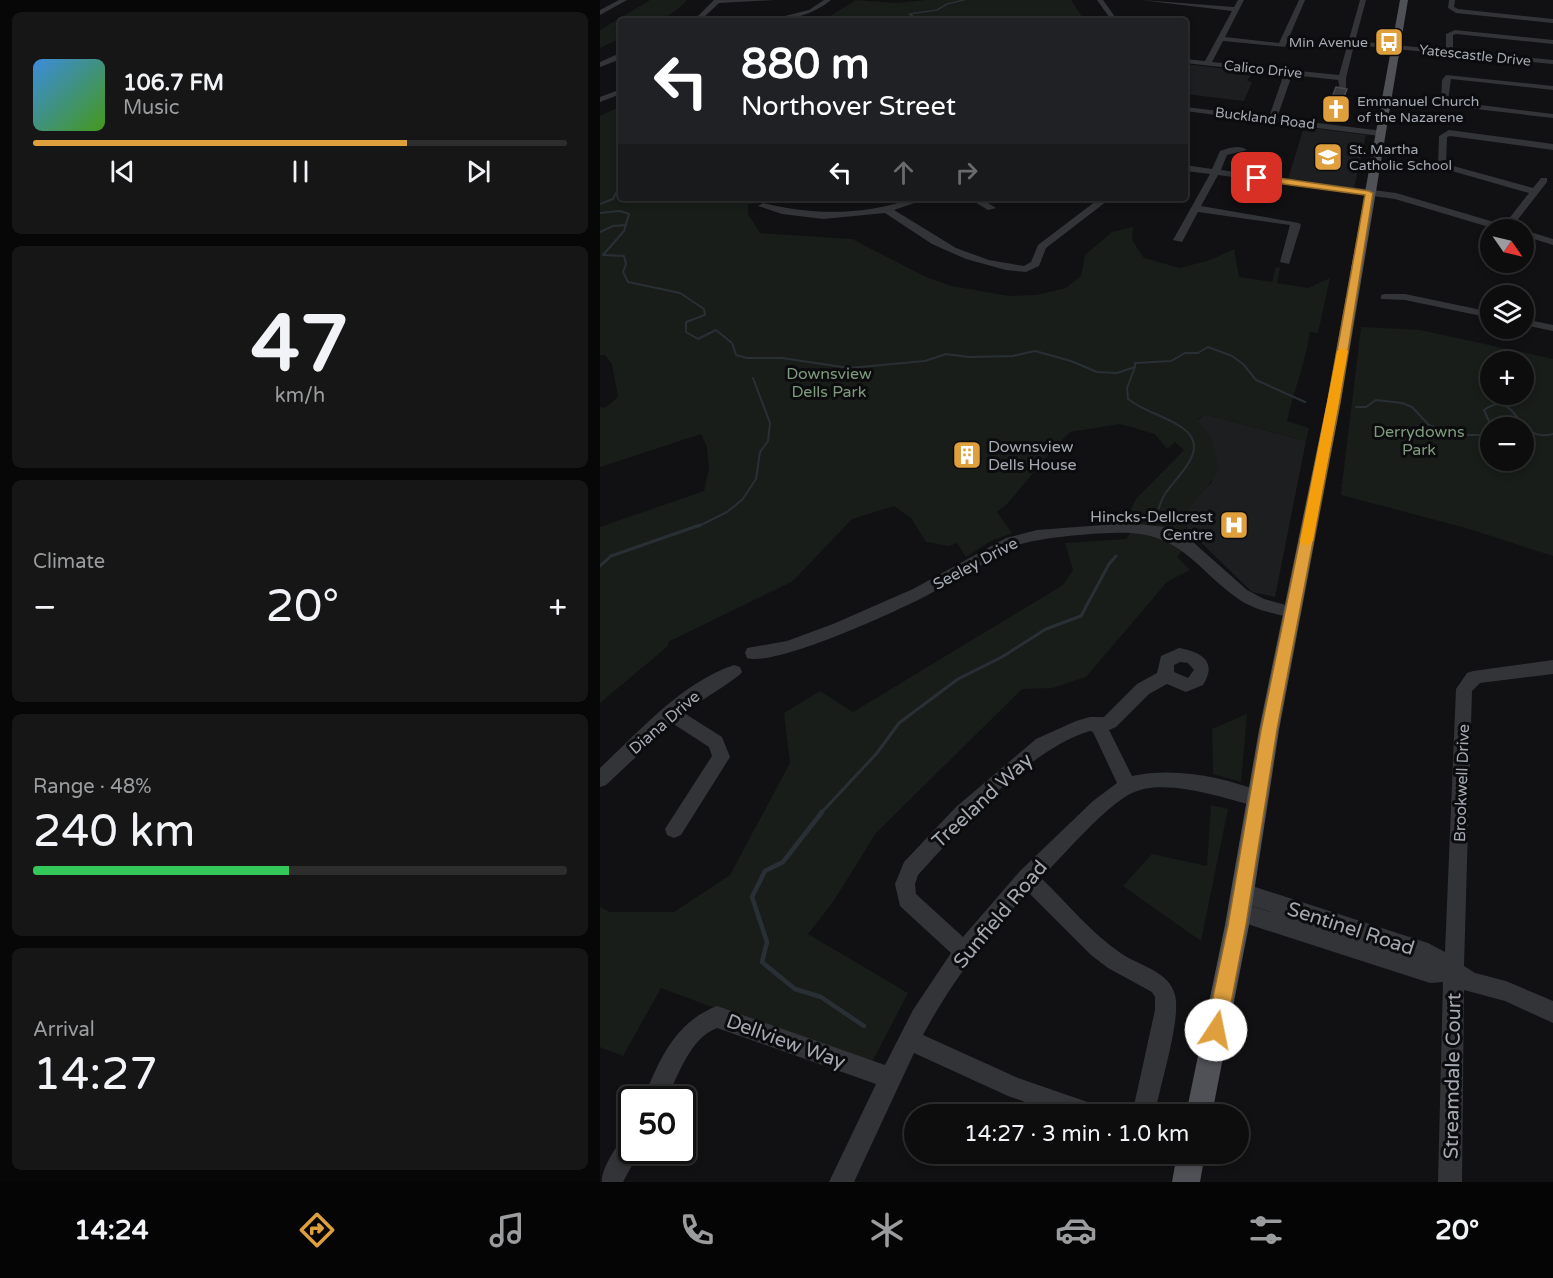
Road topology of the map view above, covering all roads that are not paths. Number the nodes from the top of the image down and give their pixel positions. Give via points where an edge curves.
1 (624, 0) edge
2 (717, 0) edge
3 (771, 0) edge
4 (828, 0) edge
5 (1100, 0) edge
6 (1144, 0) edge
7 (1241, 0) edge
8 (1302, 0) edge
9 (1363, 0) edge
10 (1404, 0) edge
11 (1452, 0) edge
12 (1235, 9) junction
13 (600, 13) edge
14 (699, 18) edge
15 (781, 18) edge
16 (1113, 18) edge
17 (1553, 21) edge
18 (1219, 39) junction
19 (1553, 42) edge
20 (1352, 43) junction
21 (1397, 48) junction
22 (1449, 52) junction
23 (618, 57) edge
24 (1188, 61) edge
25 (1553, 62) edge
26 (1208, 63) junction
27 (604, 64) edge
28 (1492, 69) junction
29 (1289, 72) junction
30 (1342, 78) junction
31 (1553, 88) edge
32 (618, 92) edge
33 (1343, 92) edge
34 (600, 100) edge
35 (1188, 109) edge
36 (1553, 116) edge
37 (1272, 119) junction
38 (1380, 133) junction
39 (1553, 147) edge
40 (1243, 150) dead end
41 (1188, 168) edge
42 (1217, 172) junction
43 (1544, 180) dead end
44 (1535, 192) junction
45 (1369, 193) junction
46 (915, 201) edge
47 (979, 201) edge
48 (1100, 201) edge
49 (763, 206) dead end
50 (991, 208) dead end
51 (1194, 208) junction
52 (887, 210) junction
53 (1516, 219) edge
54 (1480, 220) edge
55 (1534, 237) edge
56 (1178, 240) dead end
57 (1553, 242) edge
58 (1285, 262) dead end
59 (1385, 297) dead end
60 (1480, 313) edge
61 (1534, 324) edge
62 (1553, 328) edge
63 (1292, 612) junction
64 (753, 653) dead end
65 (1553, 667) edge
66 (734, 672) dead end
67 (1166, 676) dead end
68 (671, 714) junction
69 (1098, 725) junction
70 (600, 779) edge
71 (1128, 786) junction
72 (1258, 799) junction
73 (674, 829) dead end
74 (1027, 878) junction
75 (1241, 903) junction
76 (965, 952) junction
77 (1454, 971) junction
78 (1553, 1012) edge
79 (909, 1040) junction
80 (890, 1078) junction
81 (661, 1086) edge
82 (1062, 1104) edge
83 (1146, 1104) edge
84 (1201, 1104) edge
85 (620, 1164) edge
86 (1189, 1164) edge
87 (611, 1179) edge
88 (841, 1182) edge
89 (1186, 1182) edge
90 (1450, 1182) edge

1 - 13 street
2 - 3 street
2 - 14 street
4 - 15 street via 811,11
5 - 16 street
6 - 12 street
7 - 12 street
8 - 18 street via 1282,45
9 - 20 street
10 - 21 main road
11 - 17 street via 1451,8 1456,11
12 - 18 street
18 - 26 street
19 - 22 street via 1453,32
20 - 21 street
20 - 30 street
21 - 22 street, Yatescastle Drive
21 - 38 main road
22 - 28 street, Yatescastle Drive
23 - 27 street
24 - 26 street, Calico Drive
25 - 28 street, Yatescastle Drive
26 - 29 street, Calico Drive
28 - 31 street
28 - 36 street via 1448,78 1444,104
29 - 30 street, Calico Drive
29 - 37 street
30 - 33 street
32 - 34 street
35 - 37 street, Buckland Road
37 - 38 street, Buckland Road
38 - 45 main road
39 - 44 street via 1443,135 1441,165
40 - 42 street via 1223,153
41 - 42 street
42 - 45 street
42 - 51 street
43 - 44 street
44 - 53 street
45 - 54 street via 1405,198
45 - 63 main road via 1334,401
46 - 52 street
47 - 50 street
48 - 52 street via 1042,247 1035,264 1026,269 964,257
49 - 52 street via 820,215
51 - 56 street
51 - 58 street via 1293,223 1296,225
55 - 57 street
59 - 60 street via 1405,297
61 - 62 street
63 - 64 street, Seeley Drive via 1260,604 1242,594 1189,547 1159,531 1129,528 1026,537 918,593 804,642
63 - 72 main road
65 - 77 street, Brookwell Drive via 1480,676 1464,689
66 - 68 street, Diana Drive via 711,683
67 - 69 street via 1143,689 1110,722
68 - 70 street, Diana Drive
68 - 73 street via 716,742 721,757
69 - 71 street
69 - 76 street, Treeland Way via 1076,728 1042,744 962,813 911,869 905,884 907,898
71 - 72 street via 1174,781 1221,788
71 - 74 street, Sunfield Road
72 - 75 main road
74 - 76 street, Sunfield Road
74 - 83 street via 1098,948 1154,981 1165,995 1166,1010
75 - 77 street, Sentinel Road via 1430,974
75 - 84 main road
76 - 79 street, Sunfield Road via 935,993
77 - 78 street, Sentinel Road via 1470,982 1506,991
77 - 90 street, Streamdale Court
79 - 80 street, Sunfield Road
79 - 82 street via 1016,1088
80 - 81 street, Dellview Way via 717,1017 704,1021 689,1034
80 - 88 street, Sunfield Road
85 - 87 street
86 - 89 main road

